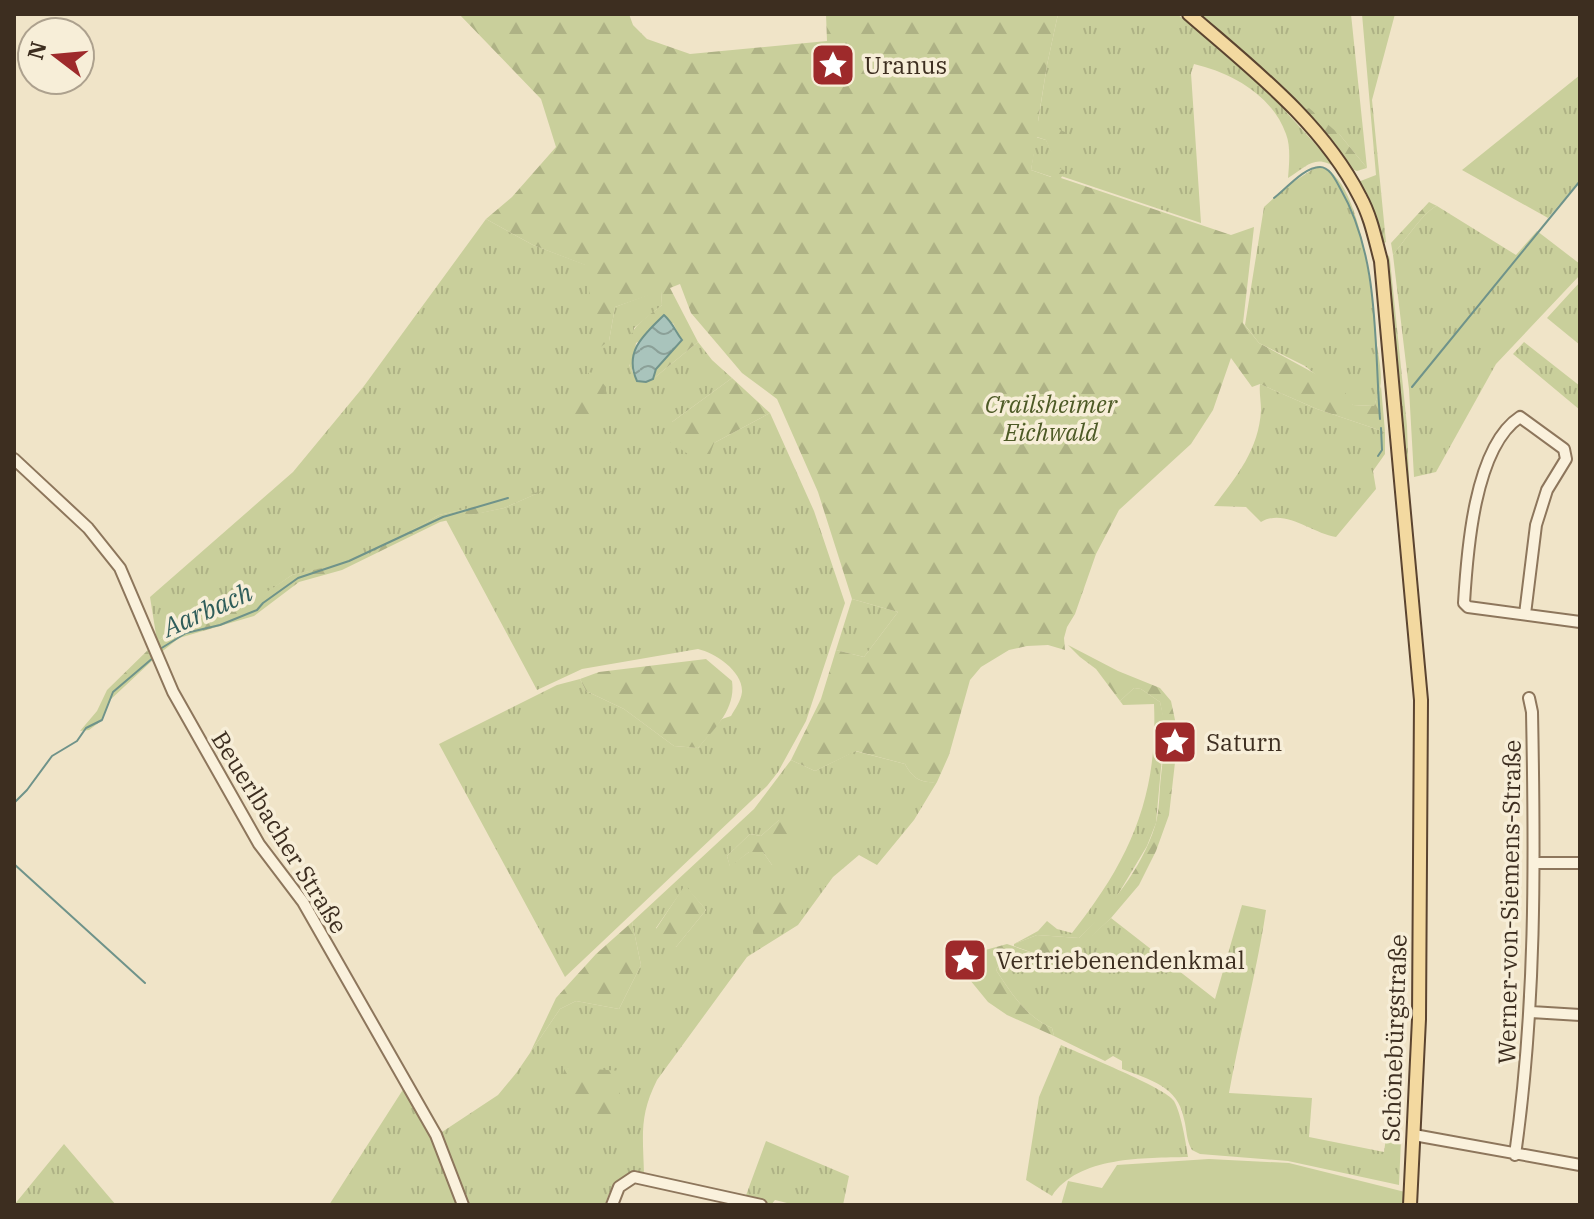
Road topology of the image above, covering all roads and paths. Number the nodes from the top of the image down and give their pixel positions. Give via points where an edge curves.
1 (1189, 14) edge
2 (14, 459) edge
3 (1525, 614) junction
4 (1580, 622) edge
5 (1529, 698) dead end
6 (1535, 863) junction
7 (1580, 863) edge
8 (1531, 1012) junction
9 (1580, 1015) edge
10 (1414, 1135) junction
11 (1515, 1155) junction
12 (1580, 1165) edge
13 (757, 1204) edge
14 (463, 1205) edge
15 (612, 1205) edge
16 (1410, 1205) edge

1 - 10 main road, Schönebürgstraße via 1312,127 1351,180 1381,261 1421,700
2 - 14 street, Beuerlbacher Straße via 88,528 120,568 173,692 259,844 303,902 436,1135
3 - 3 street via 1536,525 1547,490 1566,459 1564,449 1520,417 1496,446 1480,482 1464,603
3 - 4 street
5 - 6 street, Werner-von-Siemens-Straße
6 - 7 street
6 - 8 street, Werner-von-Siemens-Straße
8 - 9 street
8 - 11 street, Werner-von-Siemens-Straße
10 - 11 street
10 - 16 main road, Schönebürgstraße
11 - 12 street
13 - 15 street via 634,1177 619,1187

